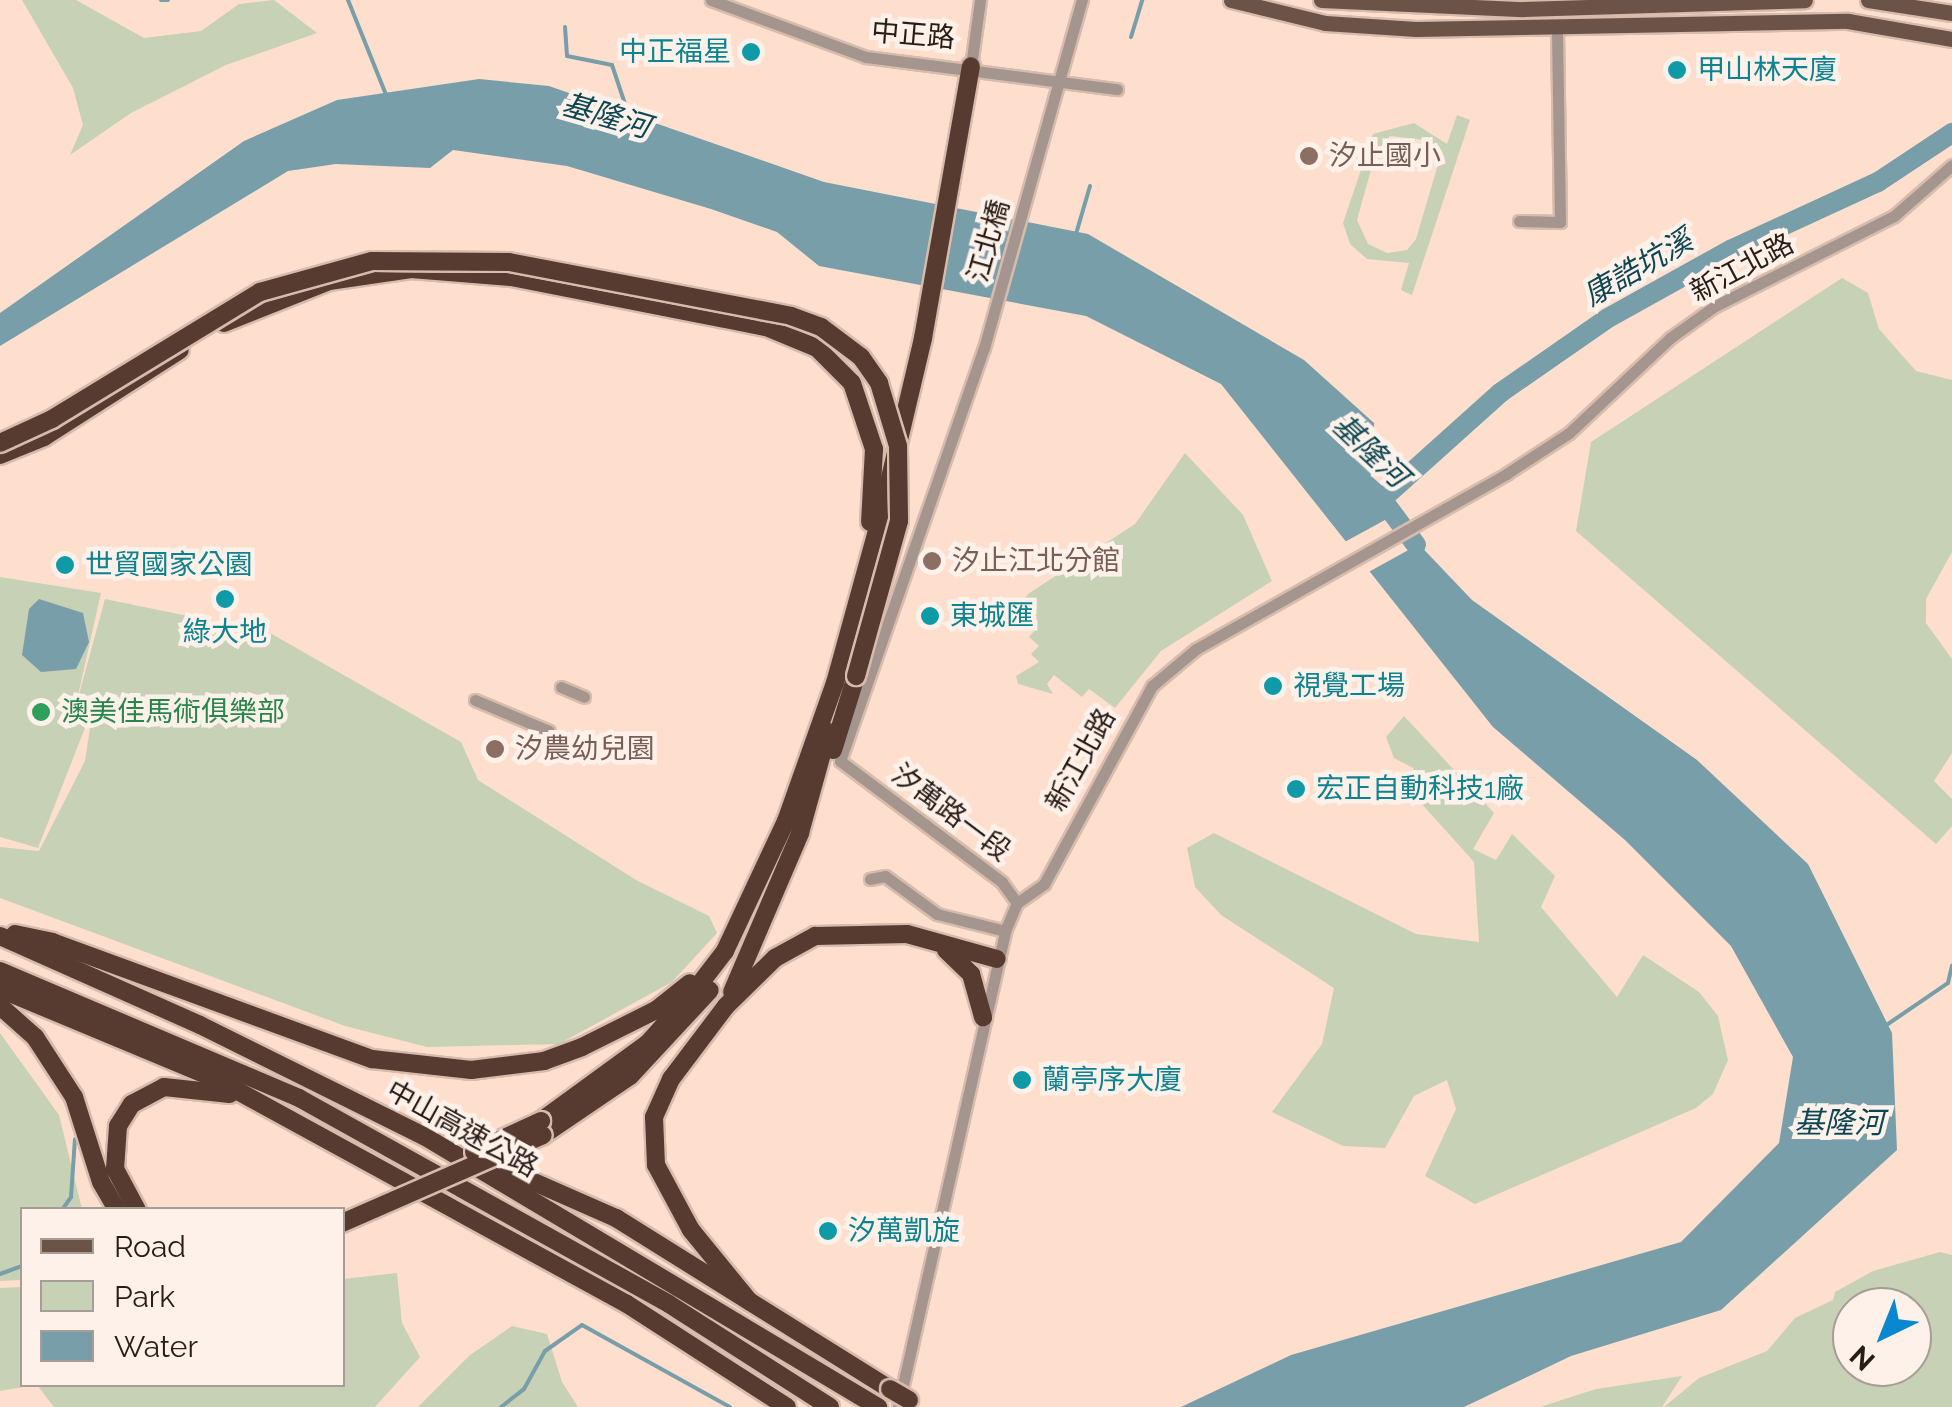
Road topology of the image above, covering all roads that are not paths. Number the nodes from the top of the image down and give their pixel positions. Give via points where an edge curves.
1 (711, 0) edge
2 (980, 0) edge
3 (1082, 0) edge
4 (1232, 0) edge
5 (1321, 0) edge
6 (1805, 0) edge
7 (1868, 0) edge
8 (1596, 4) edge
9 (1541, 8) junction
10 (1952, 13) edge
11 (1552, 29) junction
12 (1952, 39) edge
13 (971, 66) junction
14 (1060, 78) junction
15 (1116, 89) dead end
16 (1952, 165) edge
17 (1519, 221) dead end
18 (987, 339) joint
19 (0, 443) edge
20 (0, 455) edge
21 (866, 568) junction
22 (835, 683) junction
23 (561, 688) dead end
24 (584, 698) dead end
25 (475, 700) dead end
26 (549, 730) dead end
27 (820, 772) junction
28 (870, 879) dead end
29 (1017, 903) junction
30 (738, 925) junction
31 (1005, 930) junction
32 (757, 931) junction
33 (0, 934) edge
34 (928, 940) junction
35 (997, 959) junction
36 (0, 971) edge
37 (0, 989) edge
38 (0, 1006) edge
39 (726, 1006) junction
40 (983, 1017) junction
41 (276, 1111) junction
42 (542, 1128) junction
43 (424, 1136) junction
44 (116, 1207) edge
45 (135, 1207) edge
46 (345, 1210) edge
47 (345, 1223) edge
48 (749, 1302) junction
49 (909, 1404) edge
50 (788, 1407) edge
51 (830, 1407) edge
52 (878, 1407) edge

1 - 13 street, 中正路 via 845,52
2 - 13 street
3 - 14 street
4 - 11 main road via 1324,23
5 - 9 main road
6 - 8 main road
7 - 10 main road
8 - 9 main road
9 - 11 main road
11 - 12 main road via 1848,20
11 - 17 street via 1560,222
13 - 14 street, 中正路
13 - 21 highway via 923,338
14 - 15 street, 中正路
14 - 18 street, 江北橋
16 - 29 street, 新江北路 via 1894,216 1715,306 1670,338 1568,433 1184,657 1152,686 1044,884
18 - 29 street, 汐萬路一段 via 840,761 1002,882
19 - 27 highway, bridge via 52,419 260,292 372,260 508,262 790,316 821,328 861,357 879,383 898,446 899,520 832,756
20 - 21 highway via 44,437 247,310 329,281 411,269 510,277 766,327 817,348 852,383 866,414 874,472
21 - 22 highway
22 - 27 highway via 838,698
22 - 30 highway via 786,821
23 - 24 street
25 - 26 street
27 - 32 highway
28 - 31 street via 885,876 937,914
29 - 31 street, 汐萬路一段
30 - 33 highway via 683,989 615,1034 544,1061 471,1070 372,1059 52,942
30 - 42 highway via 703,980 648,1043
31 - 35 street, 汐萬路一段
32 - 39 highway
32 - 42 highway via 689,1018 630,1076
33 - 43 highway, 中山高速公路
34 - 35 highway
34 - 39 highway via 875,931 816,936 775,958
34 - 40 highway via 962,962
35 - 40 street, 汐萬路一段
36 - 51 highway, 中山高速公路 via 298,1098 670,1304
37 - 41 highway via 121,1036
38 - 44 highway via 34,1037 74,1097 101,1182
39 - 48 highway via 670,1079 652,1141 668,1195
40 - 49 street, 汐萬路一段
41 - 45 highway via 191,1085 142,1095 118,1126 116,1141 115,1168
41 - 50 highway via 627,1304
42 - 46 highway, bridge
42 - 47 highway, bridge
43 - 48 highway via 616,1218
43 - 52 highway, 中山高速公路
48 - 49 highway, bridge

